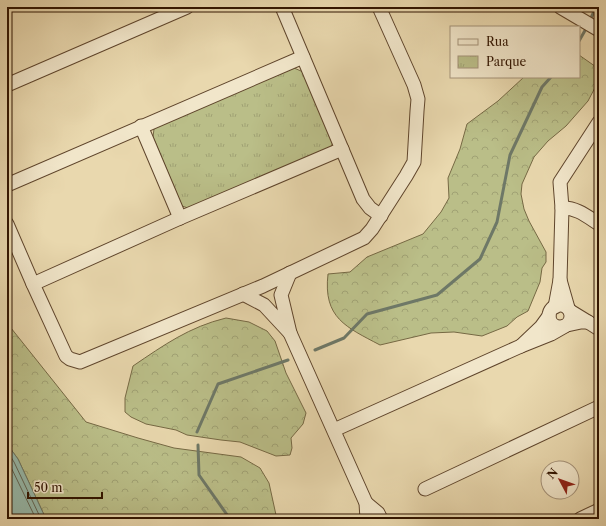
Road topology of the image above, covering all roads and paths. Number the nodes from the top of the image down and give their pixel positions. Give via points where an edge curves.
1 (187, 7) edge
2 (282, 7) edge
3 (379, 7) edge
4 (560, 7) edge
5 (599, 30) edge
6 (303, 56) junction
7 (7, 85) edge
8 (599, 122) edge
9 (141, 126) junction
10 (342, 149) junction
11 (7, 185) edge
12 (562, 208) junction
13 (381, 216) junction
14 (180, 218) junction
15 (7, 224) edge
16 (599, 224) edge
17 (290, 273) junction
18 (560, 280) junction
19 (33, 284) junction
20 (243, 294) junction
21 (569, 309) junction
22 (552, 311) junction
23 (566, 326) junction
24 (593, 326) edge
25 (290, 333) junction
26 (521, 346) junction
27 (599, 407) edge
28 (334, 430) junction
29 (424, 489) dead end
30 (366, 503) junction
31 (599, 510) edge
32 (367, 519) edge
33 (381, 519) edge
34 (580, 519) edge

1 - 7 street
2 - 6 street
3 - 13 street via 418,99 414,162
4 - 5 street
6 - 9 street
6 - 10 street
8 - 12 street via 560,182
9 - 11 street
9 - 14 street
10 - 13 street via 363,199
10 - 14 street
12 - 16 street via 574,210
12 - 18 street
13 - 17 street via 364,238
14 - 19 street
15 - 19 street
17 - 20 street
17 - 25 street via 281,295
18 - 21 street
18 - 22 street
19 - 20 street via 66,356 80,362
20 - 25 street via 264,305
21 - 22 street via 562,305
21 - 23 street via 571,318
21 - 24 street
22 - 23 street via 551,323 557,327
22 - 26 street via 541,327
23 - 24 street via 581,322
23 - 26 street
25 - 28 street
26 - 28 street
27 - 29 street
28 - 30 street
30 - 32 street
30 - 33 street
31 - 34 street

